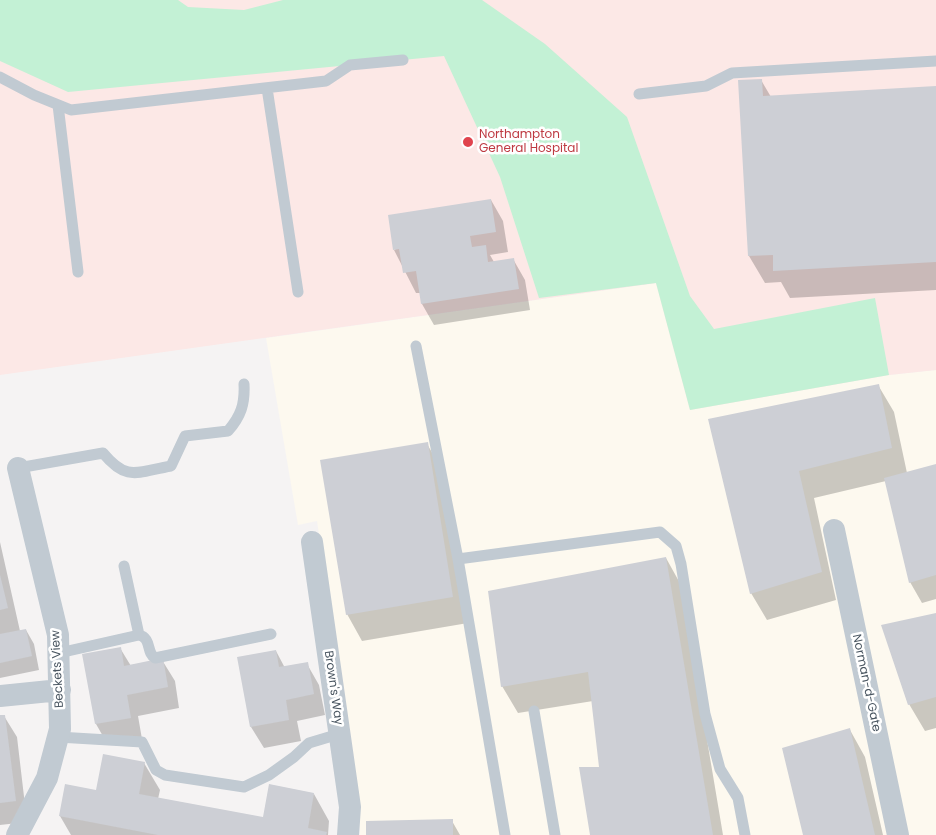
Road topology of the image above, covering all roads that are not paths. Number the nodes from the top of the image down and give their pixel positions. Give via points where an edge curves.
1 (403, 60) dead end
2 (936, 61) edge
3 (0, 77) edge
4 (267, 88) junction
5 (639, 94) dead end
6 (58, 105) junction
7 (78, 272) dead end
8 (298, 292) dead end
9 (416, 346) dead end
10 (244, 384) dead end
11 (18, 468) joint
12 (834, 530) dead end
13 (312, 542) dead end
14 (458, 559) junction
15 (124, 566) dead end
16 (271, 634) dead end
17 (139, 635) junction
18 (59, 653) junction
19 (60, 690) junction
20 (0, 696) edge
21 (534, 711) dead end
22 (339, 734) junction
23 (58, 737) junction
24 (17, 835) edge
25 (348, 835) edge
26 (506, 835) edge
27 (555, 835) edge
28 (745, 835) edge
29 (898, 835) edge

1 - 4 lane via 350,65 326,81
2 - 5 lane via 732,73 706,86
3 - 6 lane
4 - 6 lane via 71,110
4 - 8 lane
6 - 7 lane
9 - 14 lane
10 - 11 lane via 245,401 238,420 228,430 185,436 171,466 130,474 115,468 103,453
11 - 18 street, Beckets View via 58,635
12 - 29 street, Norman-d-Gate
13 - 22 street, Brown's Way
14 - 26 lane
14 - 28 lane via 660,532 676,546 705,714 720,769 738,798
15 - 17 lane
16 - 17 lane via 155,658 148,641
17 - 18 lane
18 - 19 street, Beckets View
19 - 20 street
19 - 23 street, Beckets View
21 - 27 lane
22 - 23 lane via 309,743 269,775 244,787 165,776 156,770 142,742
22 - 25 street, Brown's Way via 350,807
23 - 24 street, Beckets View via 47,778

